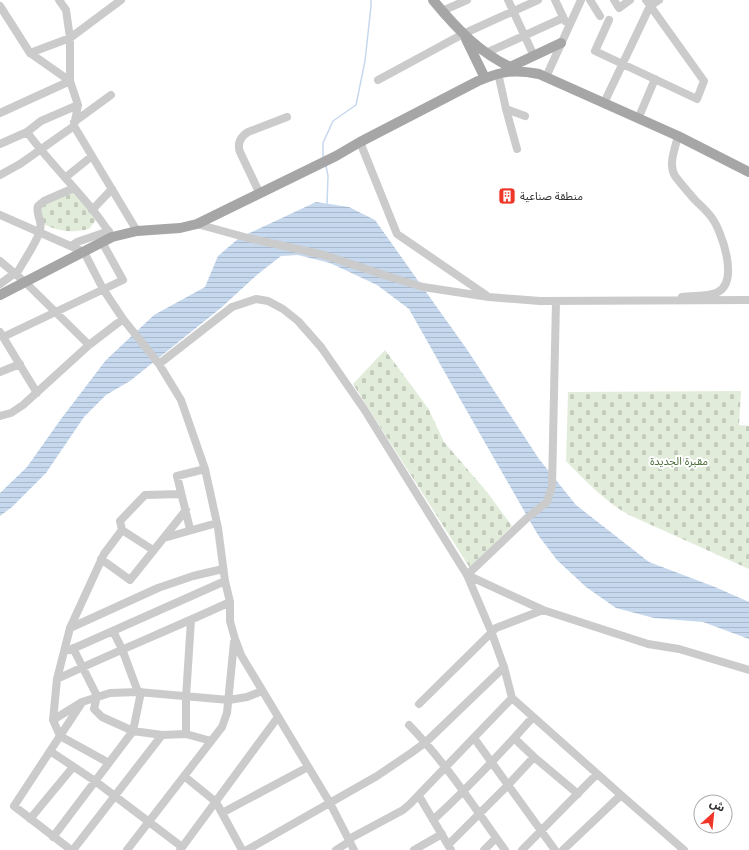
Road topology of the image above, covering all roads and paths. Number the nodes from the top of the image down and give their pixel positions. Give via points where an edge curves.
1 (58, 0) edge
2 (121, 0) edge
3 (433, 0) edge
4 (467, 0) edge
5 (508, 0) edge
6 (538, 0) edge
7 (555, 0) edge
8 (581, 0) edge
9 (590, 0) edge
10 (614, 0) edge
11 (630, 0) edge
12 (659, 0) edge
13 (648, 3) edge
14 (0, 6) edge
15 (513, 11) junction
16 (442, 12) junction
17 (600, 16) dead end
18 (563, 18) junction
19 (609, 20) dead end
20 (568, 27) junction
21 (464, 34) junction
22 (524, 35) junction
23 (70, 38) junction
24 (561, 43) junction
25 (30, 53) junction
26 (486, 53) junction
27 (534, 56) junction
28 (623, 64) junction
29 (510, 67) junction
30 (521, 71) junction
31 (498, 73) junction
32 (546, 77) junction
33 (485, 78) junction
34 (655, 79) junction
35 (378, 80) dead end
36 (70, 81) junction
37 (111, 95) dead end
38 (604, 103) junction
39 (78, 105) junction
40 (506, 109) junction
41 (0, 113) edge
42 (525, 116) dead end
43 (287, 117) dead end
44 (638, 119) junction
45 (74, 124) junction
46 (26, 132) junction
47 (678, 136) junction
48 (360, 142) junction
49 (0, 144) edge
50 (517, 149) dead end
51 (40, 150) junction
52 (92, 156) junction
53 (749, 172) edge
54 (0, 175) edge
55 (66, 177) junction
56 (74, 188) junction
57 (112, 189) junction
58 (260, 194) junction
59 (92, 210) junction
60 (0, 215) edge
61 (197, 224) junction
62 (137, 231) junction
63 (40, 232) junction
64 (110, 234) junction
65 (102, 242) junction
66 (71, 246) junction
67 (84, 252) junction
68 (0, 261) edge
69 (15, 274) junction
70 (25, 282) junction
71 (0, 284) edge
72 (103, 289) junction
73 (0, 295) edge
74 (489, 297) junction
75 (749, 300) edge
76 (556, 301) junction
77 (669, 301) junction
78 (55, 313) junction
79 (126, 322) junction
80 (2, 334) edge
81 (89, 345) junction
82 (158, 363) junction
83 (20, 364) junction
84 (0, 372) edge
85 (37, 393) junction
86 (1, 413) edge
87 (205, 470) junction
88 (181, 494) junction
89 (186, 510) junction
90 (217, 522) junction
91 (190, 529) junction
92 (122, 530) junction
93 (163, 538) junction
94 (153, 550) junction
95 (101, 559) junction
96 (224, 570) junction
97 (467, 575) junction
98 (225, 582) junction
99 (230, 602) junction
100 (543, 610) junction
101 (191, 620) junction
102 (70, 628) junction
103 (113, 631) junction
104 (491, 632) junction
105 (235, 639) junction
106 (73, 648) junction
107 (122, 649) junction
108 (64, 652) junction
109 (82, 667) junction
110 (504, 667) junction
111 (749, 670) edge
112 (57, 679) junction
113 (262, 691) junction
114 (140, 692) junction
115 (97, 696) junction
116 (186, 696) junction
117 (512, 698) junction
118 (229, 700) junction
119 (82, 702) junction
120 (419, 704) dead end
121 (533, 716) junction
122 (278, 718) junction
123 (53, 720) junction
124 (409, 725) dead end
125 (134, 731) junction
126 (186, 734) junction
127 (162, 735) junction
128 (60, 736) junction
129 (474, 738) junction
130 (514, 738) junction
131 (211, 741) junction
132 (426, 742) junction
133 (50, 751) junction
134 (534, 757) junction
135 (108, 763) junction
136 (492, 763) junction
137 (73, 767) junction
138 (308, 767) junction
139 (446, 767) junction
140 (597, 774) junction
141 (184, 776) junction
142 (95, 781) junction
143 (508, 785) junction
144 (464, 792) junction
145 (578, 794) junction
146 (621, 795) junction
147 (115, 796) junction
148 (419, 796) junction
149 (216, 802) junction
150 (330, 803) junction
151 (222, 813) junction
152 (480, 814) junction
153 (30, 819) junction
154 (433, 820) junction
155 (149, 821) junction
156 (541, 831) junction
157 (442, 834) junction
158 (52, 837) junction
159 (496, 838) junction
160 (349, 840) junction
161 (449, 847) edge
162 (181, 849) edge
163 (72, 850) edge
164 (127, 850) edge
165 (242, 850) edge
166 (247, 850) edge
167 (336, 850) edge
168 (354, 850) edge
169 (414, 850) edge
170 (484, 850) edge
171 (505, 850) edge
172 (522, 850) edge
173 (555, 850) edge
174 (564, 850) edge
175 (684, 850) edge

1 - 23 street via 66,10
2 - 23 street
3 - 16 main road
4 - 16 street
5 - 15 street
6 - 15 street
7 - 18 street
8 - 20 street
9 - 17 street
10 - 11 street via 619,8
12 - 13 street
13 - 28 street
13 - 34 street via 704,81 697,99
14 - 25 street
15 - 21 street
15 - 22 street
16 - 21 main road
18 - 20 street
18 - 22 street
19 - 28 street via 595,51
20 - 24 street
21 - 26 main road
21 - 33 main road
21 - 35 street
22 - 26 street
22 - 27 street
23 - 25 street
23 - 36 street
24 - 27 main road
24 - 32 street
25 - 36 street
26 - 29 main road
27 - 29 main road
28 - 34 street
28 - 38 street
29 - 30 main road
30 - 31 main road
30 - 32 main road
31 - 33 main road
31 - 40 street
32 - 38 main road
33 - 48 main road
34 - 44 street
36 - 39 street
36 - 41 street
37 - 45 street
38 - 44 main road
39 - 45 street
39 - 46 street via 41,121
40 - 42 street
40 - 50 street
43 - 58 street via 248,132 240,140 240,152
44 - 47 main road
45 - 51 street
45 - 52 street
46 - 49 street
46 - 51 street
47 - 53 main road
47 - 77 street via 671,164 672,172 712,219 725,249 728,278 724,288 718,292
48 - 58 main road
48 - 74 street via 397,234
51 - 54 street
51 - 55 street
52 - 55 street
52 - 57 street
55 - 56 street
56 - 59 street
56 - 63 street via 38,206
57 - 59 street
57 - 62 street
58 - 61 main road
59 - 64 street
60 - 63 street
61 - 62 main road via 180,228
61 - 74 street via 324,255 423,287
62 - 64 main road
63 - 66 street
63 - 69 street
64 - 65 main road
64 - 66 street via 82,240
65 - 67 main road
65 - 72 street via 123,280
66 - 67 street
67 - 70 main road
67 - 72 street
68 - 69 street
69 - 70 street
69 - 71 street
70 - 73 main road
70 - 78 street
72 - 78 street
72 - 79 street
74 - 76 street
75 - 77 street
76 - 77 street
76 - 97 street via 552,486 546,502
78 - 80 street
78 - 81 street
79 - 81 street
79 - 82 street
80 - 83 street
81 - 85 street
82 - 87 street via 181,400
82 - 97 street via 232,306 256,299 268,301 283,309 298,321 326,353 364,409
83 - 84 street
83 - 85 street
85 - 86 street via 11,413
87 - 88 street via 177,476
87 - 90 street
88 - 89 street
88 - 92 street via 145,495 120,521
89 - 91 street
89 - 93 street
90 - 91 street
90 - 96 street
91 - 93 street
92 - 94 street
92 - 95 street
93 - 94 street
94 - 95 street via 130,580
95 - 102 street
96 - 98 street
96 - 102 street via 193,576 158,588
97 - 100 street
97 - 104 street
98 - 99 street
98 - 103 street
99 - 101 street
99 - 105 street via 230,621
100 - 104 street
100 - 111 street via 648,644 679,649
101 - 107 street
101 - 116 street
102 - 108 street
103 - 106 street
103 - 107 street
104 - 110 street
104 - 120 street
105 - 113 street via 241,655
105 - 118 street
106 - 108 street
106 - 109 street
107 - 109 street
107 - 114 street
108 - 112 street
109 - 112 street
109 - 115 street
110 - 117 street
110 - 132 street
112 - 123 street
113 - 118 street
113 - 122 street
114 - 115 street
114 - 116 street
114 - 125 street
115 - 119 street
115 - 125 street via 94,709 102,717
116 - 118 street
116 - 126 street
117 - 121 street
117 - 129 street
118 - 131 street via 222,727
119 - 123 street
119 - 128 street
121 - 130 street
121 - 140 street
122 - 138 street
122 - 149 street
123 - 128 street
124 - 132 street
125 - 127 street
125 - 135 street
126 - 127 street
126 - 131 street
127 - 147 street
128 - 133 street
128 - 135 street
129 - 136 street
129 - 139 street
130 - 134 street
130 - 136 street
131 - 141 street
132 - 139 street
132 - 150 street via 377,776
133 - 137 street
133 - 153 street via 14,806
134 - 143 street
134 - 145 street
135 - 142 street
136 - 143 street
136 - 144 street
137 - 142 street
137 - 153 street
138 - 150 street
138 - 151 street
139 - 144 street
139 - 148 street
140 - 145 street
140 - 146 street
141 - 149 street
141 - 155 street
142 - 147 street
142 - 158 street
143 - 152 street
143 - 156 street
144 - 152 street
144 - 154 street
145 - 156 street
146 - 174 street
146 - 175 street
147 - 155 street
147 - 163 street
148 - 154 street
148 - 160 street via 403,810
149 - 151 street
149 - 162 street
150 - 160 street
150 - 166 street
151 - 165 street
152 - 159 street
152 - 161 street
153 - 158 street
154 - 157 street
155 - 162 street
155 - 164 street
156 - 172 street
156 - 173 street
157 - 161 street
157 - 169 street
158 - 163 street
159 - 170 street
159 - 171 street
160 - 167 street
160 - 168 street

